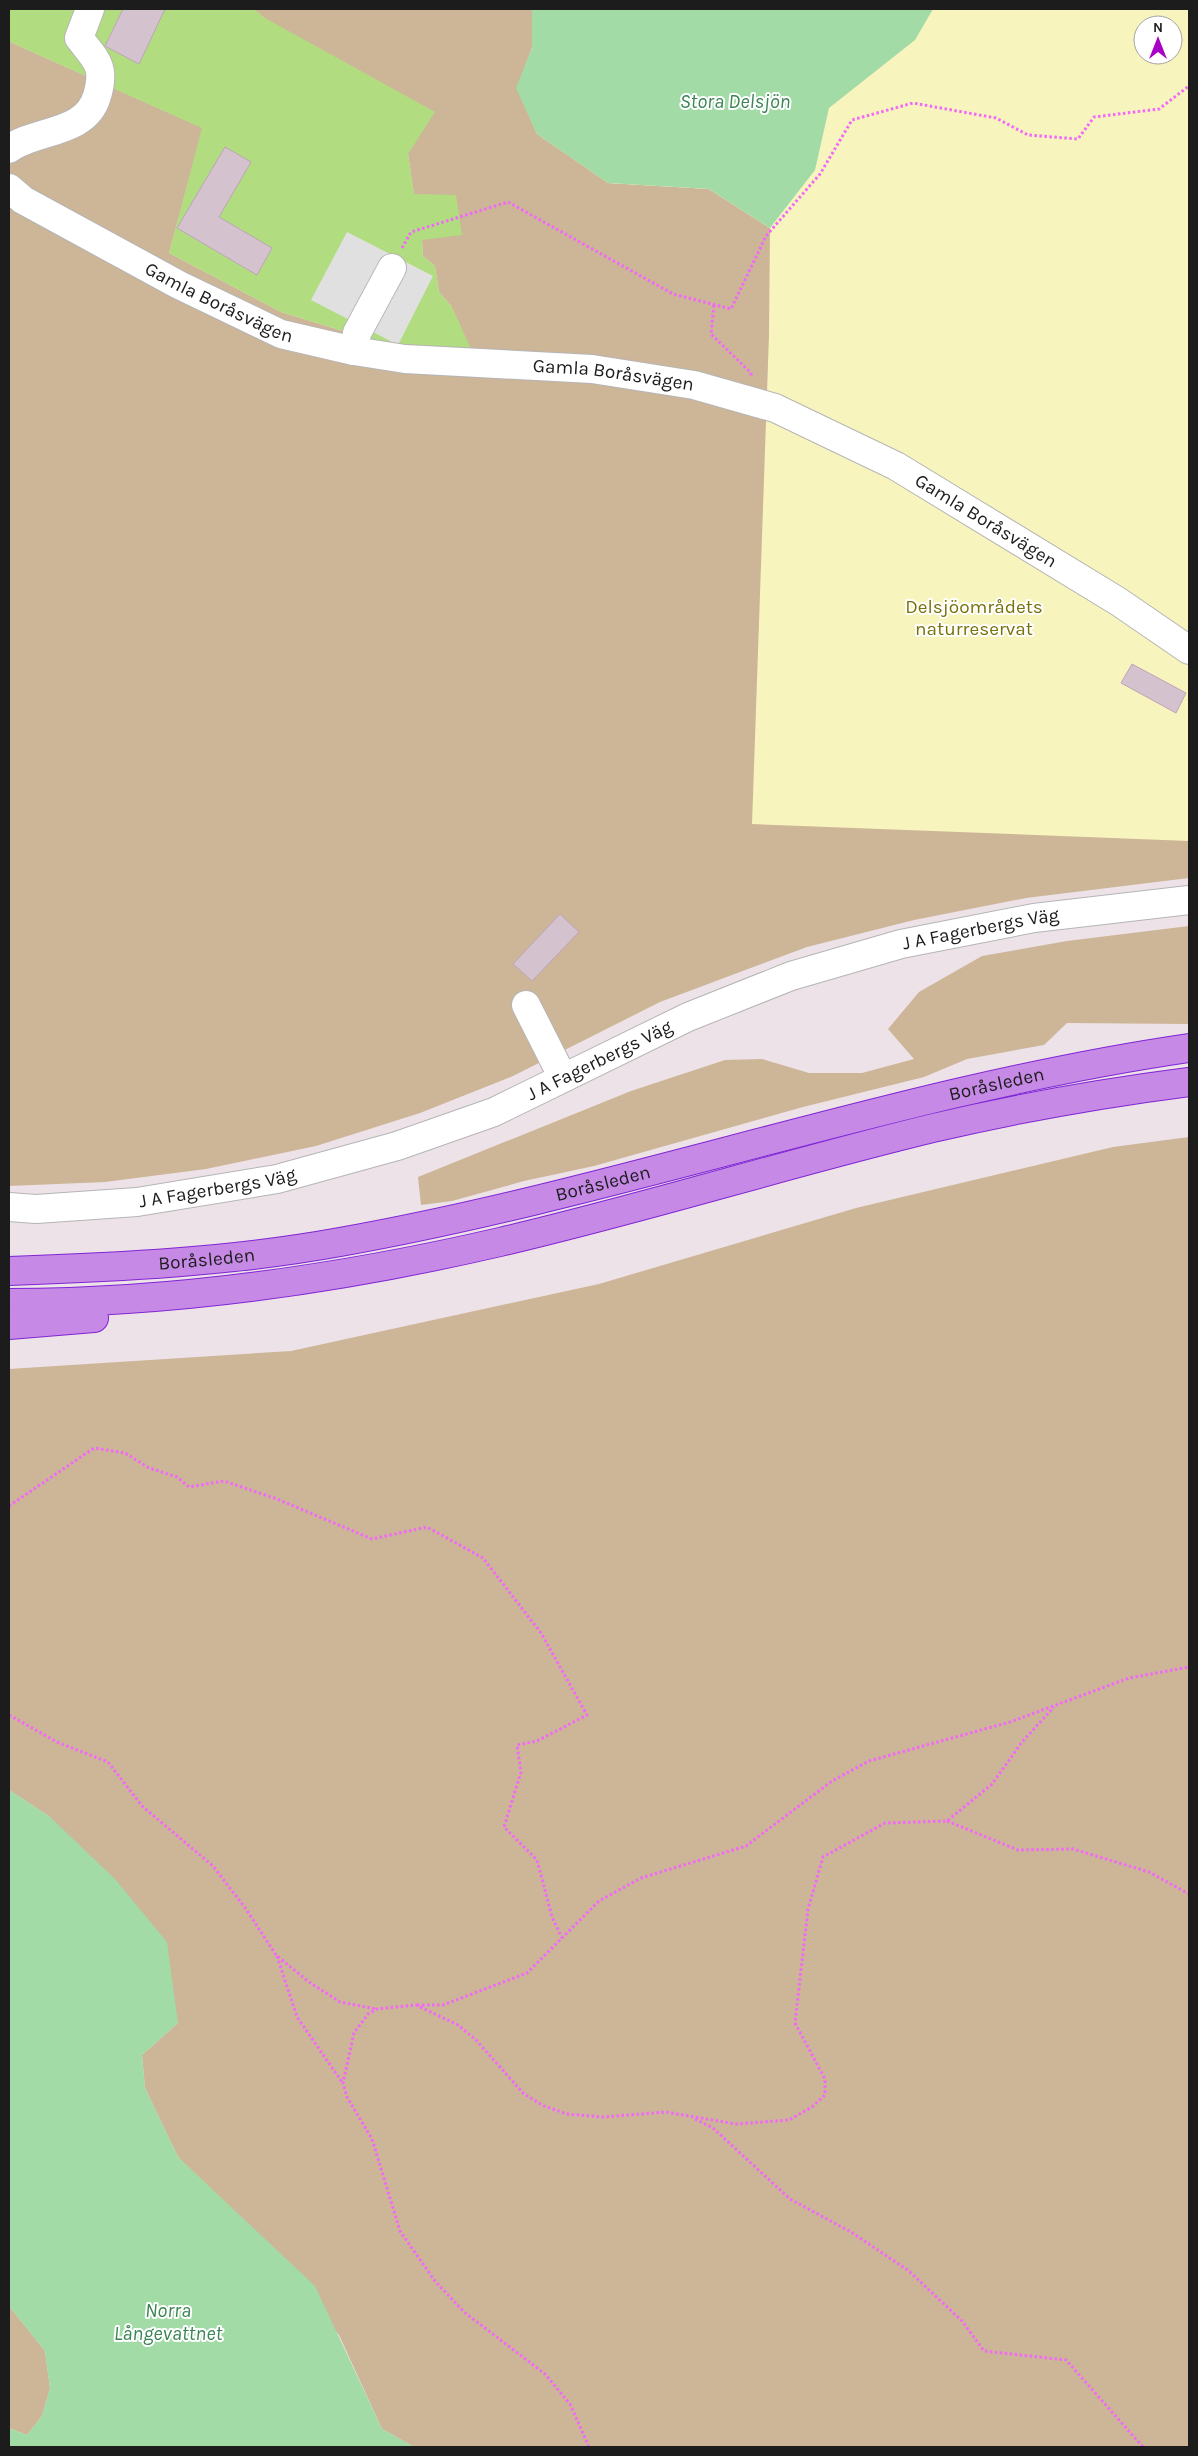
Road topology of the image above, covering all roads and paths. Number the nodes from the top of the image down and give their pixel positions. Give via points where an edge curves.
1 (90, 9) edge
2 (1189, 86) edge
3 (9, 149) edge
4 (9, 188) edge
5 (392, 268) joint
6 (714, 305) junction
7 (354, 351) junction
8 (756, 402) junction
9 (1189, 650) edge
10 (1189, 900) edge
11 (526, 1005) dead end
12 (1189, 1048) edge
13 (563, 1078) junction
14 (1189, 1082) edge
15 (9, 1208) edge
16 (9, 1271) edge
17 (258, 1286) junction
18 (9, 1303) edge
19 (9, 1325) edge
20 (9, 1506) edge
21 (1189, 1667) edge
22 (1054, 1707) junction
23 (9, 1715) edge
24 (947, 1821) junction
25 (1189, 1894) edge
26 (562, 1938) junction
27 (276, 1955) junction
28 (416, 2005) junction
29 (377, 2009) junction
30 (343, 2083) junction
31 (692, 2118) junction
32 (589, 2447) edge
33 (1143, 2447) edge

1 - 3 street via 79,38 101,69 96,101 70,126
2 - 6 path via 1159,109 1094,117 1078,139 1028,135 996,118 913,103 852,120 820,174 766,236 731,309
4 - 7 street, Gamla Boråsvägen via 23,200 170,280 281,334
5 - 6 path via 411,232 508,202 673,294
5 - 7 street via 357,333
6 - 8 path via 711,334 751,373
7 - 8 street, Gamla Boråsvägen via 405,359 592,369 694,385
8 - 9 street, Gamla Boråsvägen via 776,408 896,466 1119,602
10 - 13 street, J A Fagerbergs Väg via 1034,918 901,944 791,976 705,1010
11 - 13 street
12 - 16 highway, Boråsleden via 1117,1058 1010,1080 593,1186 340,1242 146,1266
13 - 15 street, J A Fagerbergs Väg via 485,1115 397,1146 277,1179 138,1202
14 - 17 highway, Boråsleden via 1020,1108 923,1130 500,1242 366,1269
17 - 18 highway, Boråsleden via 116,1299
17 - 19 highway via 109,1316
20 - 26 path via 94,1448 125,1453 149,1468 177,1477 190,1487 224,1481 372,1539 426,1527 483,1558 541,1633 587,1715 537,1741 517,1745 521,1772 504,1827 537,1860 552,1917
21 - 22 path via 1129,1678
22 - 24 path via 1022,1742 992,1784
22 - 26 path via 869,1761 832,1781 746,1846 641,1878 599,1901
23 - 27 path via 58,1742 108,1762 142,1806 213,1866
24 - 25 path via 1018,1850 1073,1849 1149,1872
24 - 31 path via 885,1823 823,1857 808,1909 796,2023 825,2078 825,2095 790,2120 736,2124
26 - 28 path via 527,1973 442,2005
27 - 29 path via 340,2002
27 - 30 path via 297,2017
28 - 29 path
28 - 31 path via 464,2030 524,2094 544,2106 567,2114 603,2117 666,2112
29 - 30 path via 368,2014 354,2032
30 - 32 path via 347,2097 372,2139 400,2231 435,2281 464,2312 545,2374 570,2404
31 - 33 path via 713,2128 790,2199 851,2232 909,2271 962,2321 984,2351 1066,2360

